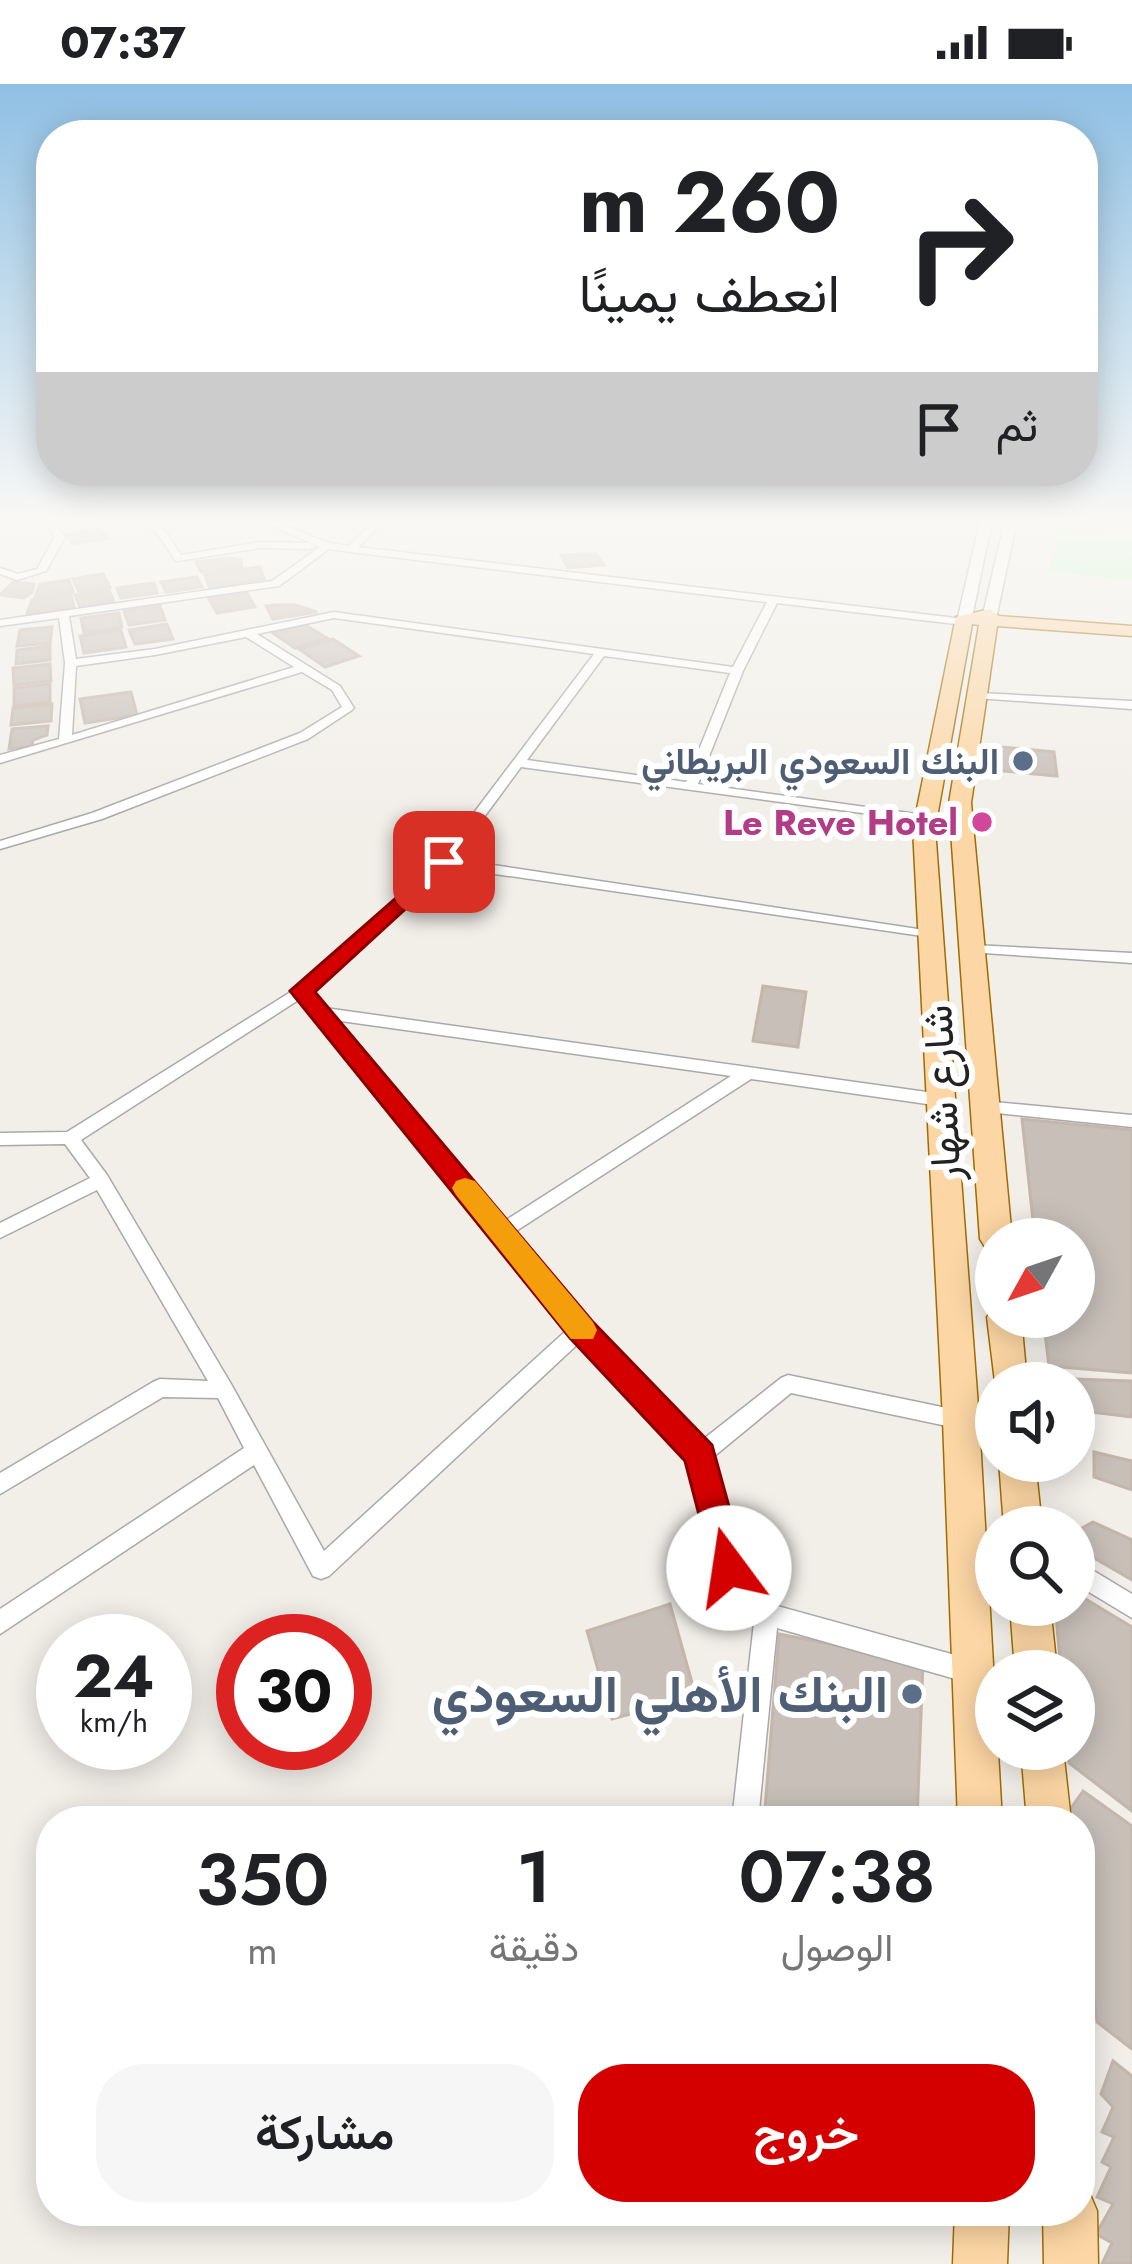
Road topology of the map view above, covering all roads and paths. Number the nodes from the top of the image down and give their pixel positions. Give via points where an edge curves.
1 (46, 618) edge
2 (64, 618) edge
3 (322, 618) edge
4 (354, 618) edge
5 (764, 618) edge
6 (964, 618) edge
7 (977, 619) junction
8 (1132, 621) edge
9 (0, 622) edge
10 (1132, 631) edge
11 (249, 634) junction
12 (601, 652) junction
13 (70, 664) junction
14 (305, 667) junction
15 (737, 670) junction
16 (980, 696) junction
17 (1132, 705) edge
18 (65, 741) junction
19 (0, 759) edge
20 (520, 763) junction
21 (690, 787) junction
22 (924, 819) junction
23 (0, 845) edge
24 (444, 862) junction
25 (932, 935) junction
26 (973, 949) junction
27 (1132, 958) edge
28 (302, 991) junction
29 (322, 1012) junction
30 (748, 1073) junction
31 (941, 1100) junction
32 (983, 1107) junction
33 (1132, 1121) edge
34 (70, 1138) junction
35 (0, 1139) edge
36 (100, 1180) junction
37 (994, 1218) edge
38 (0, 1232) edge
39 (501, 1232) junction
40 (581, 1329) junction
41 (224, 1390) junction
42 (961, 1420) junction
43 (257, 1451) junction
44 (700, 1455) junction
45 (0, 1484) edge
46 (1095, 1583) edge
47 (1132, 1606) edge
48 (767, 1613) junction
49 (0, 1623) edge
50 (973, 1672) junction
51 (1044, 1770) edge
52 (747, 1806) edge
53 (979, 1806) edge
54 (1048, 1806) edge
55 (981, 2226) edge
56 (1070, 2226) edge
57 (980, 2264) edge
58 (1071, 2264) edge

1 - 9 street
2 - 13 street
3 - 11 street
4 - 12 street
5 - 15 street
6 - 7 street
7 - 8 main road
7 - 10 main road
7 - 16 main road, شارع شهار
7 - 22 main road, شارع شهار
11 - 13 street
11 - 14 street
12 - 15 street
12 - 20 street
13 - 18 street
14 - 18 street
14 - 23 street via 344,699 348,708 337,719 128,805
15 - 21 street
16 - 17 street
16 - 26 main road, شارع شهار via 960,803
18 - 19 street
20 - 21 street
20 - 24 street
21 - 22 street
22 - 25 main road, شارع شهار
24 - 25 street
24 - 28 street
25 - 31 main road, شارع شهار
26 - 27 street
26 - 32 main road, شارع شهار
28 - 29 street
28 - 34 street
29 - 30 street
29 - 39 street
30 - 31 street
30 - 39 street
31 - 42 main road, شارع شهار
32 - 33 street
32 - 37 main road, شارع شهار
34 - 35 street
34 - 36 street
36 - 38 street
36 - 41 street
39 - 40 street
40 - 43 street via 321,1568
40 - 44 street
41 - 43 street
41 - 45 street via 160,1388
42 - 44 street via 788,1384
42 - 50 main road, شارع شهار
43 - 49 street
44 - 48 street via 738,1606
46 - 47 street
48 - 50 street
48 - 52 street
50 - 53 main road, شارع شهار
51 - 54 main road
55 - 57 main road
56 - 58 main road

